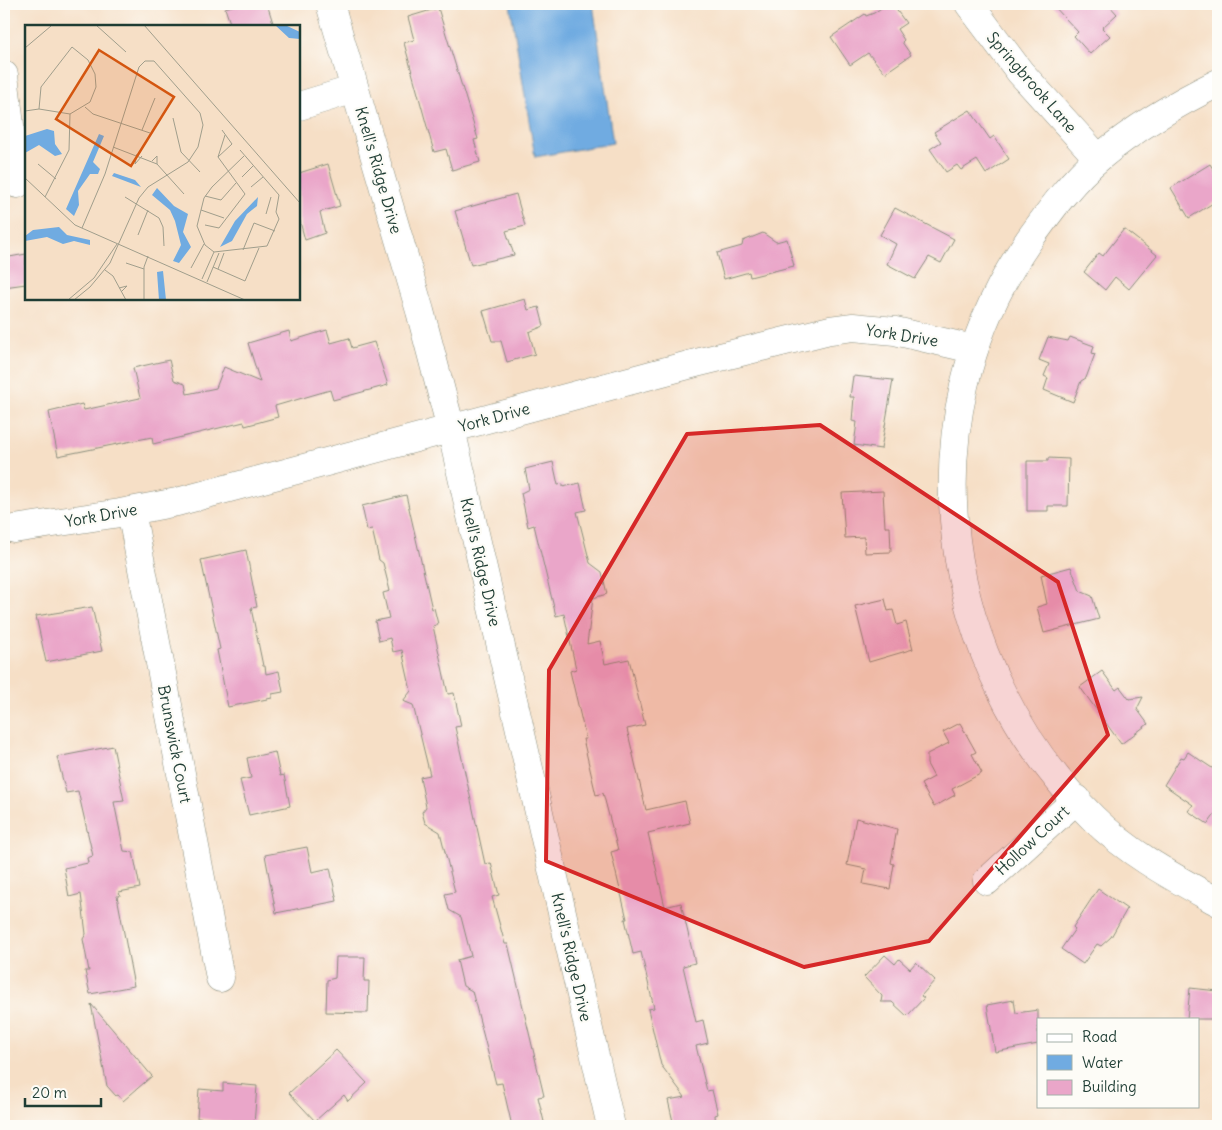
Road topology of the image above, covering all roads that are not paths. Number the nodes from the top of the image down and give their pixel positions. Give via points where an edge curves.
1 (330, 4) edge
2 (969, 4) edge
3 (4, 75) edge
4 (1218, 83) edge
5 (355, 89) junction
6 (300, 106) edge
7 (1098, 158) junction
8 (16, 183) edge
9 (973, 349) junction
10 (451, 428) junction
11 (131, 511) junction
12 (14, 530) dead end
13 (1077, 799) junction
14 (988, 881) dead end
15 (1218, 902) edge
16 (220, 978) dead end
17 (610, 1126) edge

1 - 5 street, Knell's Ridge Drive
2 - 7 street, Springbrook Lane via 1020,72
3 - 8 street
4 - 7 street via 1189,97
5 - 6 street
5 - 10 street, Knell's Ridge Drive
7 - 9 street via 1049,212 1016,259 995,297
9 - 10 street, York Drive via 895,331 853,327 830,330
9 - 13 street via 954,448 952,509 968,609 987,663 1012,715 1054,775
10 - 11 street, York Drive via 177,502
10 - 17 street, Knell's Ridge Drive
11 - 12 street, York Drive
11 - 16 street, Brunswick Court
13 - 14 street, Hollow Court
13 - 15 street via 1094,819 1133,850 1169,875

